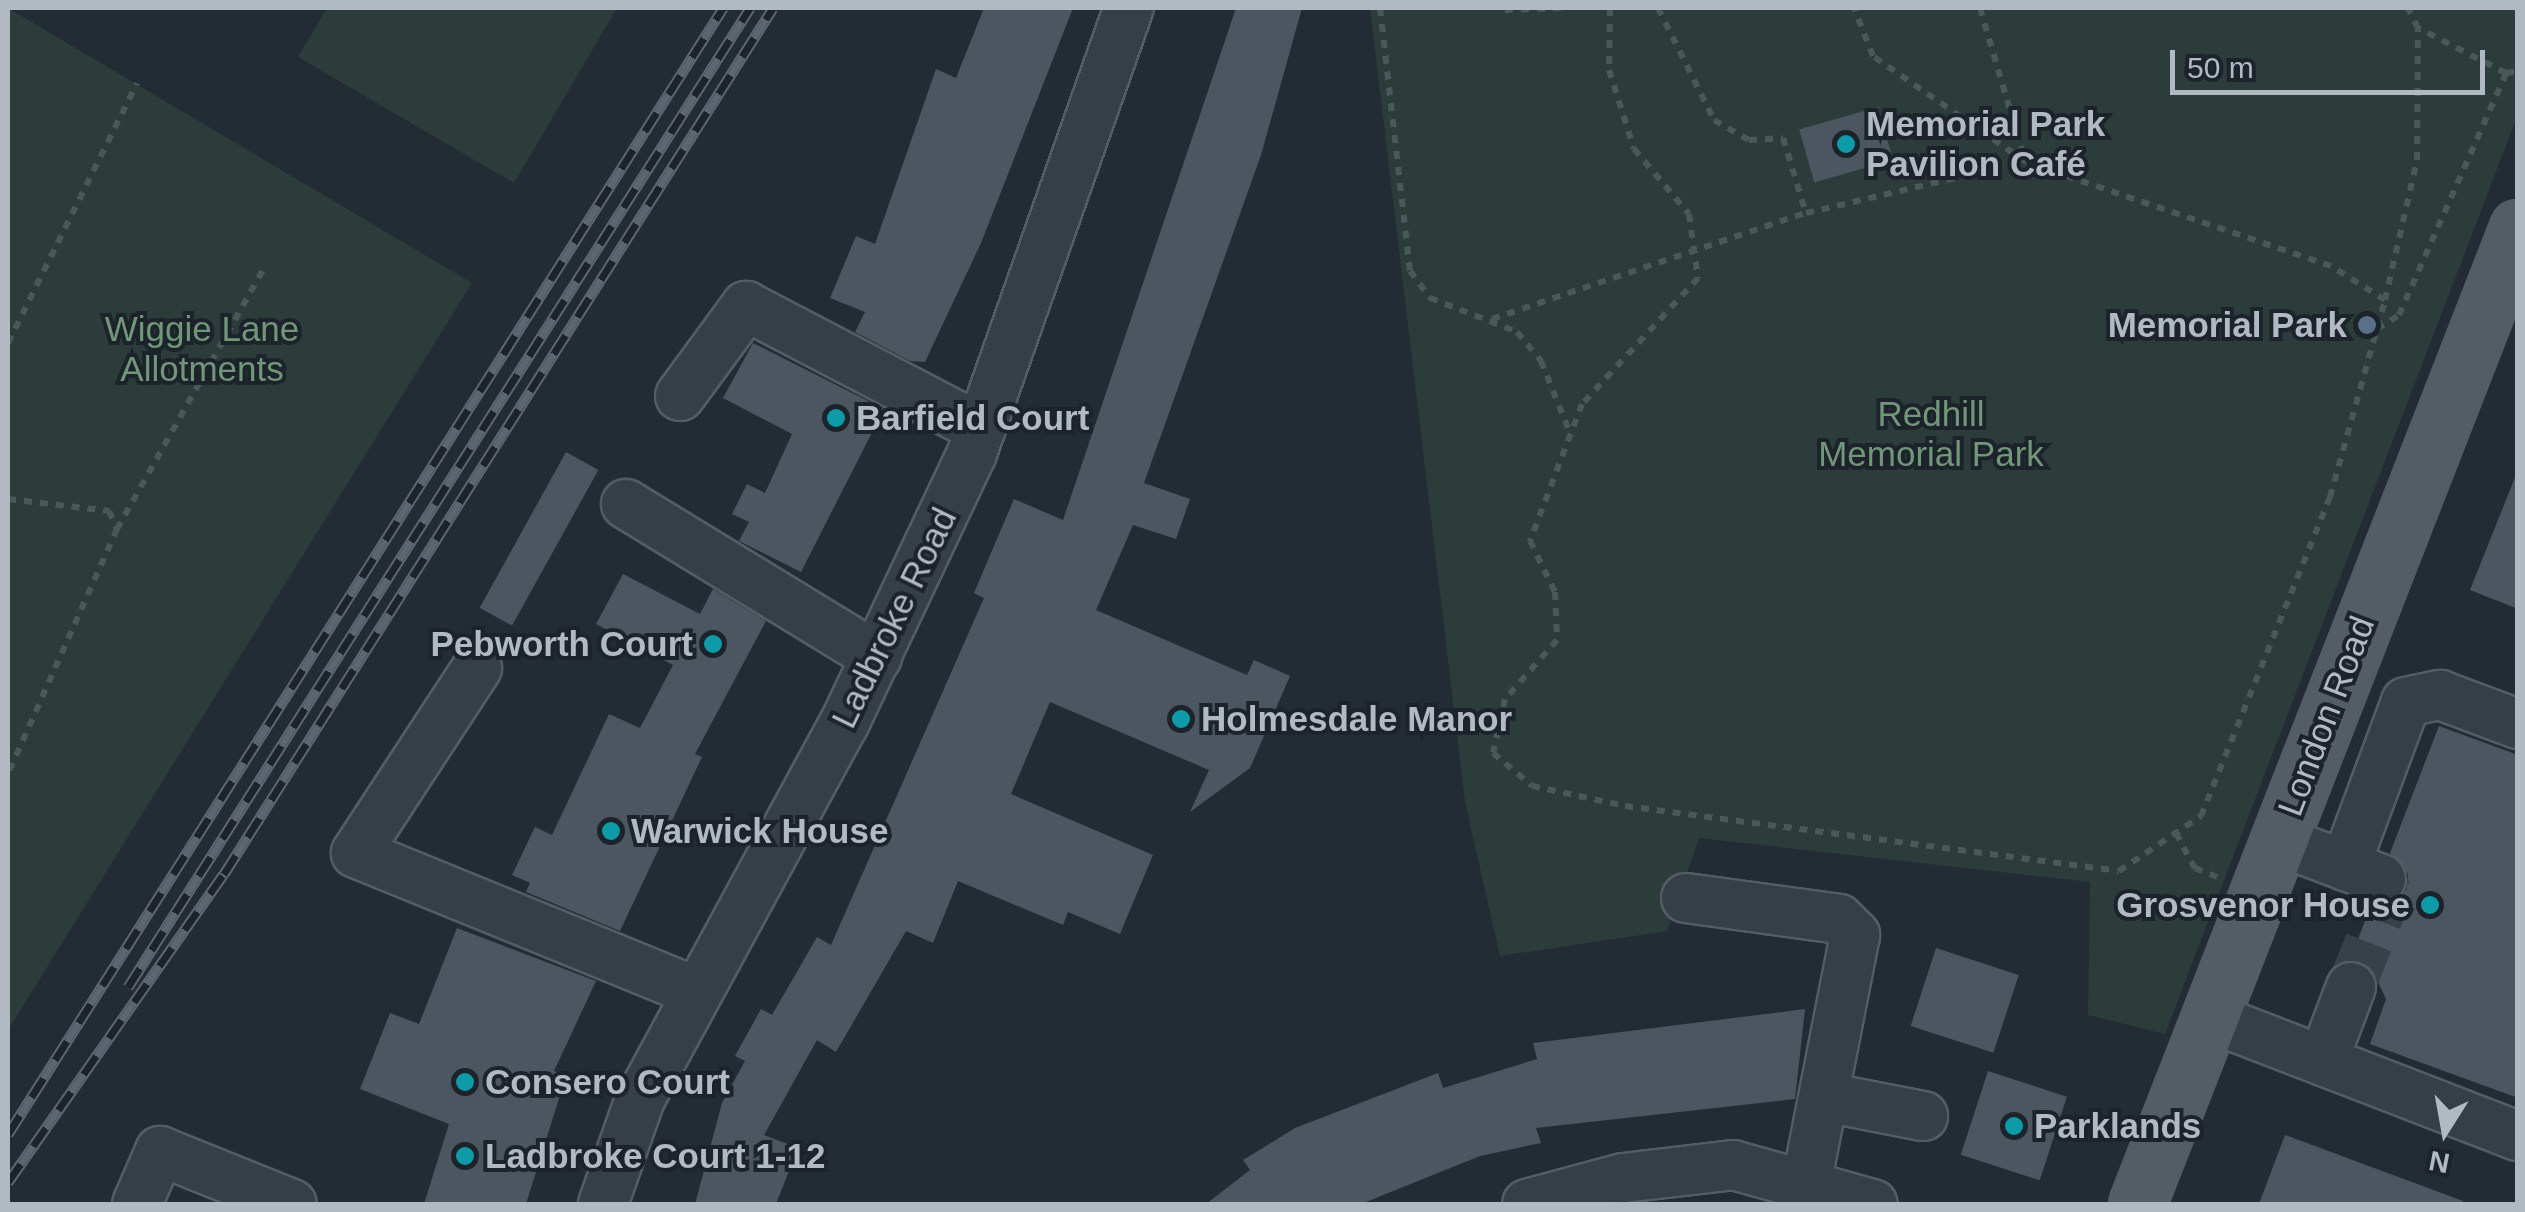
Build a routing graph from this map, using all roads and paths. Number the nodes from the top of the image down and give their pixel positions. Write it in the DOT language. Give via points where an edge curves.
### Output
graph roads {
  1 [pos="1128,8"];
  2 [pos="1380,8"];
  3 [pos="1562,8"];
  4 [pos="1610,8"];
  5 [pos="1658,8"];
  6 [pos="1854,8"];
  7 [pos="1980,8"];
  8 [pos="2408,8"];
  9 [pos="1505,10"];
  10 [pos="2418,28"];
  11 [pos="2518,72"];
  12 [pos="2506,73"];
  13 [pos="137,83"];
  14 [pos="2026,162"];
  15 [pos="1806,213"];
  16 [pos="2518,228"];
  17 [pos="1694,252"];
  18 [pos="265,266"];
  19 [pos="2385,300"];
  20 [pos="1492,318"];
  21 [pos="2377,329"];
  22 [pos="8,343"];
  23 [pos="680,396"];
  24 [pos="981,430"];
  25 [pos="1570,434"];
  26 [pos="8,498"];
  27 [pos="626,504"];
  28 [pos="117,530"];
  29 [pos="877,657"];
  30 [pos="477,668"];
  31 [pos="2518,724"];
  32 [pos="8,774"];
  33 [pos="2176,833"];
  34 [pos="2277,840"];
  35 [pos="2256,893"];
  36 [pos="1686,898"];
  37 [pos="2351,986"];
  38 [pos="695,991"];
  39 [pos="2209,1016"];
  40 [pos="2323,1061"];
  41 [pos="1825,1097"];
  42 [pos="1923,1116"];
  43 [pos="2518,1136"];
  44 [pos="1807,1180"];
  45 [pos="137,1204"];
  46 [pos="292,1204"];
  47 [pos="603,1204"];
  48 [pos="1527,1204"];
  49 [pos="1873,1204"];
  50 [pos="2137,1204"];
  1 -- 24 [label="street, Ladbroke Road"];
  2 -- 20 [label="path" via="1410,271 1430,298"];
  3 -- 9 [label="path"];
  4 -- 17 [label="path" via="1609,70 1634,150 1689,214"];
  5 -- 15 [label="path" via="1691,89 1714,120 1749,140 1783,138"];
  6 -- 14 [label="path" via="1874,56"];
  7 -- 14 [label="path"];
  8 -- 10 [label="path"];
  10 -- 12 [label="path"];
  10 -- 19 [label="path" via="2417,160"];
  11 -- 12 [label="path"];
  12 -- 21 [label="path" via="2399,315"];
  13 -- 22 [label="path"];
  14 -- 15 [label="path"];
  14 -- 19 [label="path" via="2331,266"];
  15 -- 17 [label="path"];
  16 -- 34 [label="main road, London Road"];
  17 -- 20 [label="path"];
  17 -- 25 [label="path" via="1698,278 1620,354"];
  18 -- 28 [label="path"];
  19 -- 21 [label="path"];
  20 -- 25 [label="path" via="1542,361"];
  21 -- 33 [label="path" via="2330,497 2201,816"];
  23 -- 24 [label="street" via="746,306"];
  24 -- 29 [label="street, Ladbroke Road"];
  25 -- 33 [label="path" via="1530,541 1556,592 1557,640 1505,699 1493,753 1532,786 2119,871"];
  26 -- 28 [label="path" via="109,511"];
  27 -- 29 [label="street"];
  28 -- 32 [label="path"];
  29 -- 38 [label="street, Ladbroke Road"];
  30 -- 38 [label="street" via="356,853"];
  31 -- 34 [label="street" via="2440,694 2406,702 2362,873"];
  33 -- 35 [label="path" via="2195,868"];
  34 -- 35 [label="main road, London Road"];
  35 -- 39 [label="main road, London Road"];
  36 -- 41 [label="street" via="1851,926"];
  37 -- 40 [label="street"];
  38 -- 47 [label="street, Ladbroke Road"];
  39 -- 40 [label="street"];
  39 -- 50 [label="main road, London Road"];
  40 -- 43 [label="street"];
  41 -- 42 [label="street"];
  41 -- 44 [label="street"];
  44 -- 48 [label="street" via="1733,1165 1623,1178"];
  44 -- 49 [label="street"];
  45 -- 46 [label="street" via="160,1151"];
}
